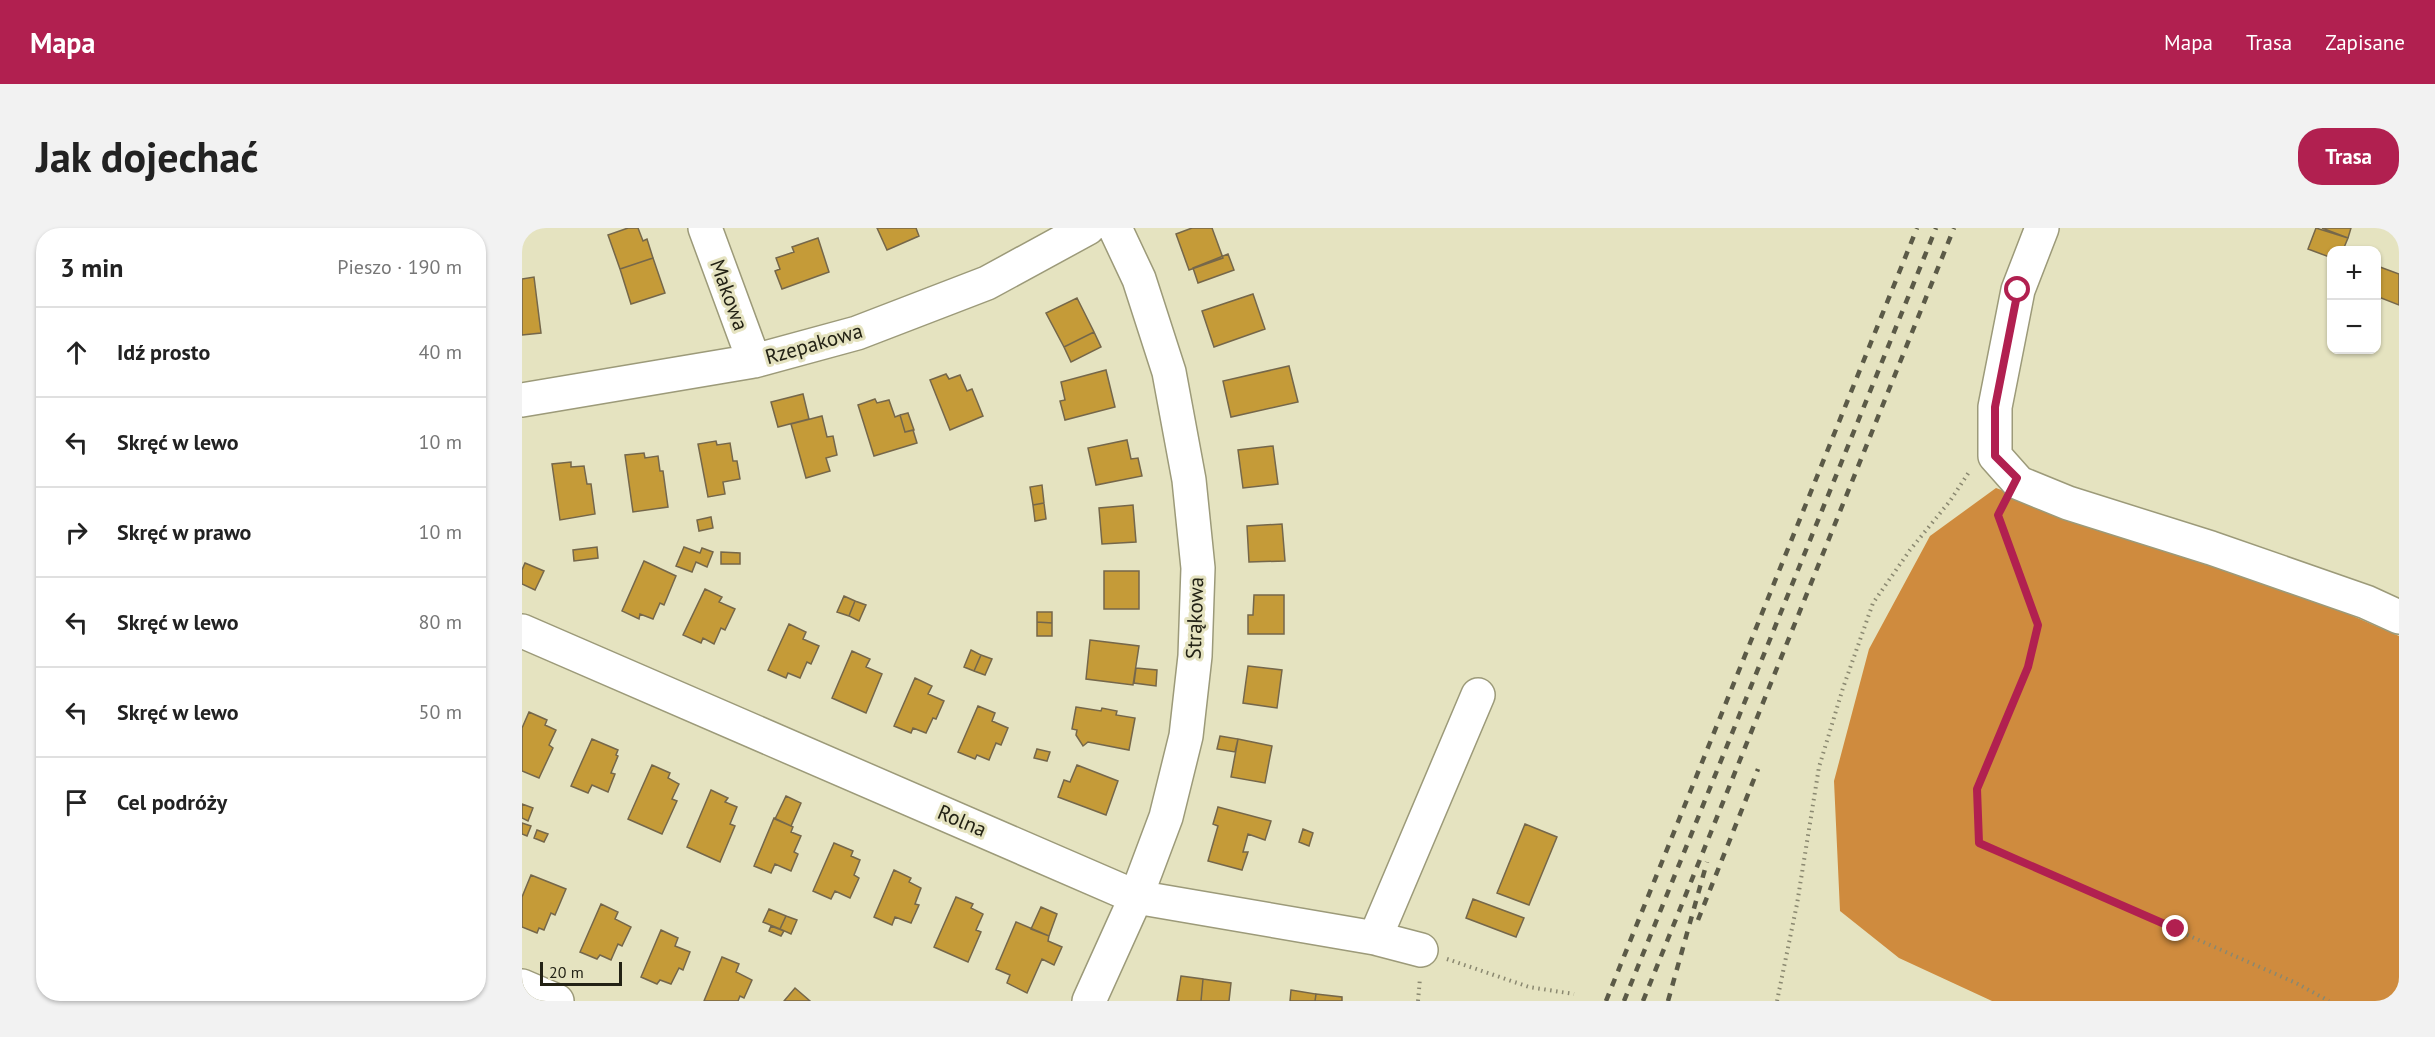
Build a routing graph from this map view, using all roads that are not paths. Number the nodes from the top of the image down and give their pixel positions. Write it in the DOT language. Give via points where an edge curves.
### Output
graph roads {
  1 [pos="705,228"];
  2 [pos="1088,228"];
  3 [pos="1115,228"];
  4 [pos="2042,228"];
  5 [pos="754,361"];
  6 [pos="522,400"];
  7 [pos="2399,617"];
  8 [pos="522,631"];
  9 [pos="1478,695"];
  10 [pos="1136,897"];
  11 [pos="1375,938"];
  12 [pos="1436,955"];
  13 [pos="522,986"];
  14 [pos="557,1001"];
  15 [pos="1089,1001"];
  1 -- 5 [label="street, Makowa"];
  2 -- 5 [label="street, Rzepakowa" via="987,284 857,333"];
  3 -- 10 [label="street, Strąkowa" via="1139,279 1169,372 1189,480 1198,568 1195,656 1186,736 1166,817"];
  4 -- 7 [label="street" via="2018,290 1995,407 2006,467 2019,483 2068,503 2366,602"];
  5 -- 6 [label="street, Rzepakowa"];
  8 -- 10 [label="street, Rolna"];
  9 -- 11 [label="street"];
  10 -- 11 [label="street, Rolna"];
  10 -- 15 [label="street, Strąkowa"];
  11 -- 12 [label="street, Rolna"];
  13 -- 14 [label="street"];
}
